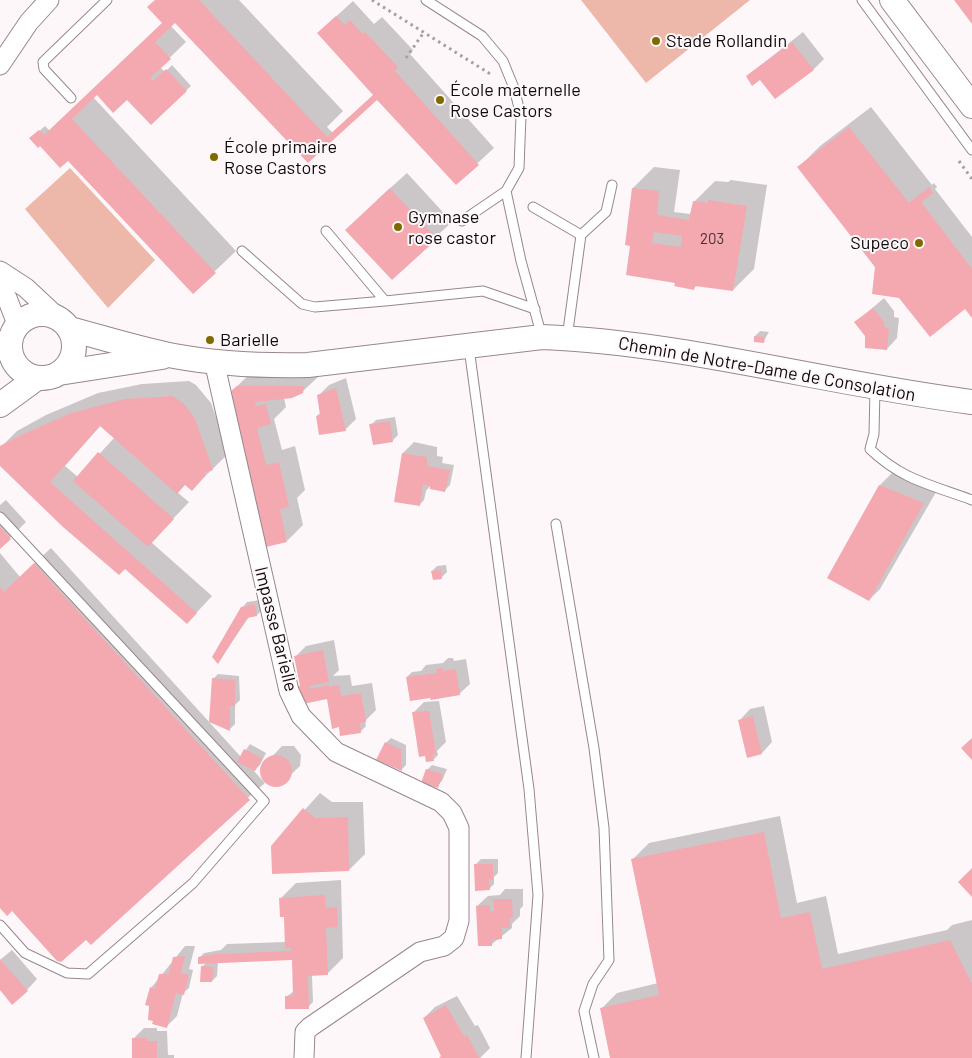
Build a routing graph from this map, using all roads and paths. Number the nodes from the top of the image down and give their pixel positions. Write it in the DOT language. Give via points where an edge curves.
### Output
graph roads {
  1 [pos="49,0"];
  2 [pos="107,0"];
  3 [pos="372,0"];
  4 [pos="426,0"];
  5 [pos="862,0"];
  6 [pos="892,0"];
  7 [pos="424,32"];
  8 [pos="406,58"];
  9 [pos="0,65"];
  10 [pos="514,88"];
  11 [pos="71,98"];
  12 [pos="972,106"];
  13 [pos="972,150"];
  14 [pos="612,185"];
  15 [pos="506,191"];
  16 [pos="533,207"];
  17 [pos="462,221"];
  18 [pos="326,231"];
  19 [pos="581,236"];
  20 [pos="242,251"];
  21 [pos="0,271"];
  22 [pos="0,292"];
  23 [pos="385,301"];
  24 [pos="535,309"];
  25 [pos="63,323"];
  26 [pos="542,337"];
  27 [pos="567,338"];
  28 [pos="9,343"];
  29 [pos="469,345"];
  30 [pos="173,356"];
  31 [pos="214,361"];
  32 [pos="48,376"];
  33 [pos="875,388"];
  34 [pos="972,402"];
  35 [pos="0,405"];
  36 [pos="972,500"];
  37 [pos="0,517"];
  38 [pos="556,524"];
  39 [pos="0,925"];
  40 [pos="304,1058"];
  41 [pos="526,1058"];
  42 [pos="594,1058"];
  1 -- 9 [label="street" via="29,22"];
  2 -- 11 [label="lane" via="43,62 44,69"];
  3 -- 7 [label="path"];
  4 -- 10 [label="lane" via="482,36 503,61"];
  5 -- 13 [label="lane"];
  6 -- 12 [label="street"];
  7 -- 8 [label="path"];
  7 -- 10 [label="path"];
  10 -- 15 [label="lane" via="521,116 519,168"];
  14 -- 19 [label="lane" via="606,212"];
  15 -- 17 [label="lane"];
  15 -- 24 [label="lane"];
  16 -- 19 [label="lane"];
  18 -- 23 [label="lane"];
  19 -- 27 [label="lane"];
  20 -- 23 [label="lane" via="302,304 315,307"];
  21 -- 25 [label="street" via="26,288"];
  22 -- 28 [label="street" via="7,298"];
  23 -- 24 [label="lane" via="483,291"];
  24 -- 26 [label="lane"];
  25 -- 28 [label="street" via="43,313 29,316"];
  25 -- 30 [label="street, Chemin de Notre-Dame de Consolation"];
  25 -- 32 [label="street" via="74,345 70,361"];
  26 -- 27 [label="street, Chemin de Notre-Dame de Consolation"];
  26 -- 29 [label="street, Chemin de Notre-Dame de Consolation"];
  27 -- 33 [label="street, Chemin de Notre-Dame de Consolation" via="700,354"];
  28 -- 32 [label="street" via="12,360 23,372"];
  29 -- 31 [label="street, Chemin de Notre-Dame de Consolation" via="308,365"];
  29 -- 41 [label="lane" via="526,770 538,895"];
  30 -- 31 [label="street, Chemin de Notre-Dame de Consolation"];
  30 -- 32 [label="street, Chemin de Notre-Dame de Consolation"];
  31 -- 40 [label="street, Impasse Barielle" via="289,691 301,716 336,752 441,802 452,813 459,828 459,921 454,938 444,946 420,952 305,1032"];
  32 -- 35 [label="street, Chemin de Notre-Dame de Consolation"];
  33 -- 34 [label="street, Chemin de Notre-Dame de Consolation"];
  33 -- 36 [label="lane" via="874,434 870,449 903,475"];
  37 -- 39 [label="lane" via="264,801 194,883 88,974 67,973 25,953"];
  38 -- 42 [label="lane" via="594,748 604,828 609,960 593,984 584,1011"];
}
